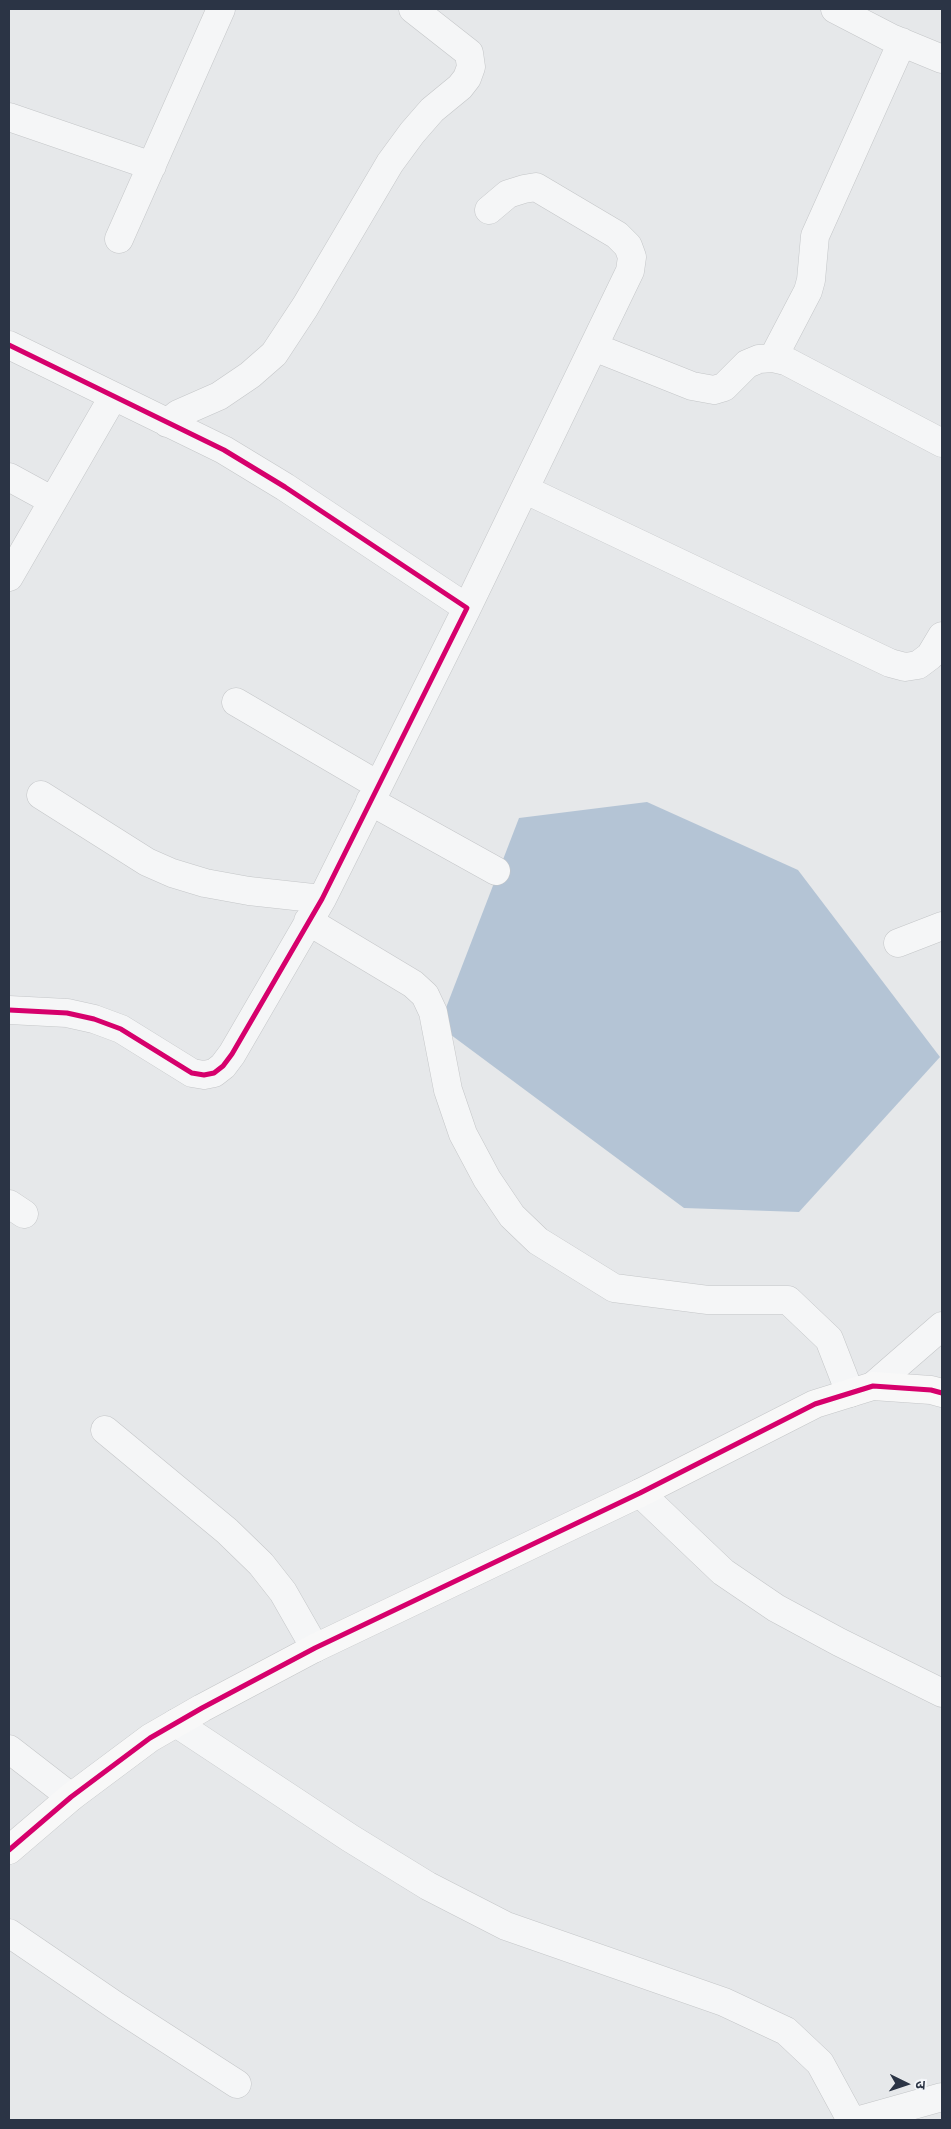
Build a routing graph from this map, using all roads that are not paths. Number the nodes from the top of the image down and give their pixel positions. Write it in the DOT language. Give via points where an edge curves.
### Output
graph roads {
  1 [pos="221,9"];
  2 [pos="413,9"];
  3 [pos="835,9"];
  4 [pos="902,42"];
  5 [pos="942,59"];
  6 [pos="9,117"];
  7 [pos="152,166"];
  8 [pos="489,210"];
  9 [pos="119,239"];
  10 [pos="9,345"];
  11 [pos="594,346"];
  12 [pos="773,358"];
  13 [pos="113,397"];
  14 [pos="167,423"];
  15 [pos="942,443"];
  16 [pos="9,477"];
  17 [pos="526,490"];
  18 [pos="52,501"];
  19 [pos="9,577"];
  20 [pos="467,608"];
  21 [pos="942,636"];
  22 [pos="236,702"];
  23 [pos="374,793"];
  24 [pos="41,795"];
  25 [pos="496,871"];
  26 [pos="315,910"];
  27 [pos="942,926"];
  28 [pos="898,943"];
  29 [pos="9,1010"];
  30 [pos="942,1326"];
  31 [pos="861,1390"];
  32 [pos="942,1393"];
  33 [pos="105,1430"];
  34 [pos="640,1493"];
  35 [pos="315,1648"];
  36 [pos="942,1693"];
  37 [pos="176,1723"];
  38 [pos="9,1749"];
  39 [pos="71,1797"];
  40 [pos="9,1850"];
  41 [pos="9,1933"];
  42 [pos="237,2084"];
  43 [pos="942,2096"];
  44 [pos="851,2120"];
  45 [pos="860,2120"];
  1 -- 7 [label="street"];
  2 -- 14 [label="street" via="468,53 471,67 467,78 432,110 390,163 274,354 219,396 178,414"];
  3 -- 4 [label="street"];
  4 -- 5 [label="street"];
  4 -- 12 [label="street" via="815,236 812,280"];
  6 -- 7 [label="street"];
  7 -- 9 [label="street"];
  8 -- 11 [label="street" via="508,194 536,187 618,235 628,246 632,258 630,271"];
  10 -- 13 [label="street"];
  11 -- 12 [label="street" via="692,386 714,390 724,387 748,364"];
  11 -- 17 [label="street"];
  12 -- 15 [label="street" via="786,361"];
  13 -- 14 [label="street"];
  13 -- 18 [label="street"];
  14 -- 20 [label="street" via="224,450 286,487"];
  16 -- 18 [label="street"];
  17 -- 20 [label="street"];
  17 -- 21 [label="street" via="890,663 905,667 918,665 930,656"];
  18 -- 19 [label="street"];
  20 -- 23 [label="street"];
  22 -- 23 [label="street"];
  23 -- 25 [label="street"];
  23 -- 26 [label="street"];
  24 -- 26 [label="street" via="147,862 172,873"];
  26 -- 29 [label="street" via="232,1054 214,1073 192,1073 121,1029 94,1019 67,1013"];
  26 -- 31 [label="street" via="414,984 425,996 433,1012 448,1090 463,1134 512,1216 538,1241 614,1288 708,1300 788,1300 829,1339"];
  27 -- 28 [label="street"];
  30 -- 31 [label="street"];
  31 -- 32 [label="street" via="932,1390"];
  31 -- 34 [label="street" via="815,1404"];
  33 -- 35 [label="street" via="227,1531 261,1564 283,1592"];
  34 -- 35 [label="street"];
  34 -- 36 [label="street" via="723,1572 776,1608"];
  35 -- 37 [label="street"];
  37 -- 39 [label="street" via="150,1738"];
  37 -- 44 [label="street" via="357,1843 428,1886 506,1926 724,2002 786,2031 820,2063"];
  38 -- 39 [label="street"];
  39 -- 40 [label="street"];
  41 -- 42 [label="street"];
  43 -- 45 [label="street"];
}
